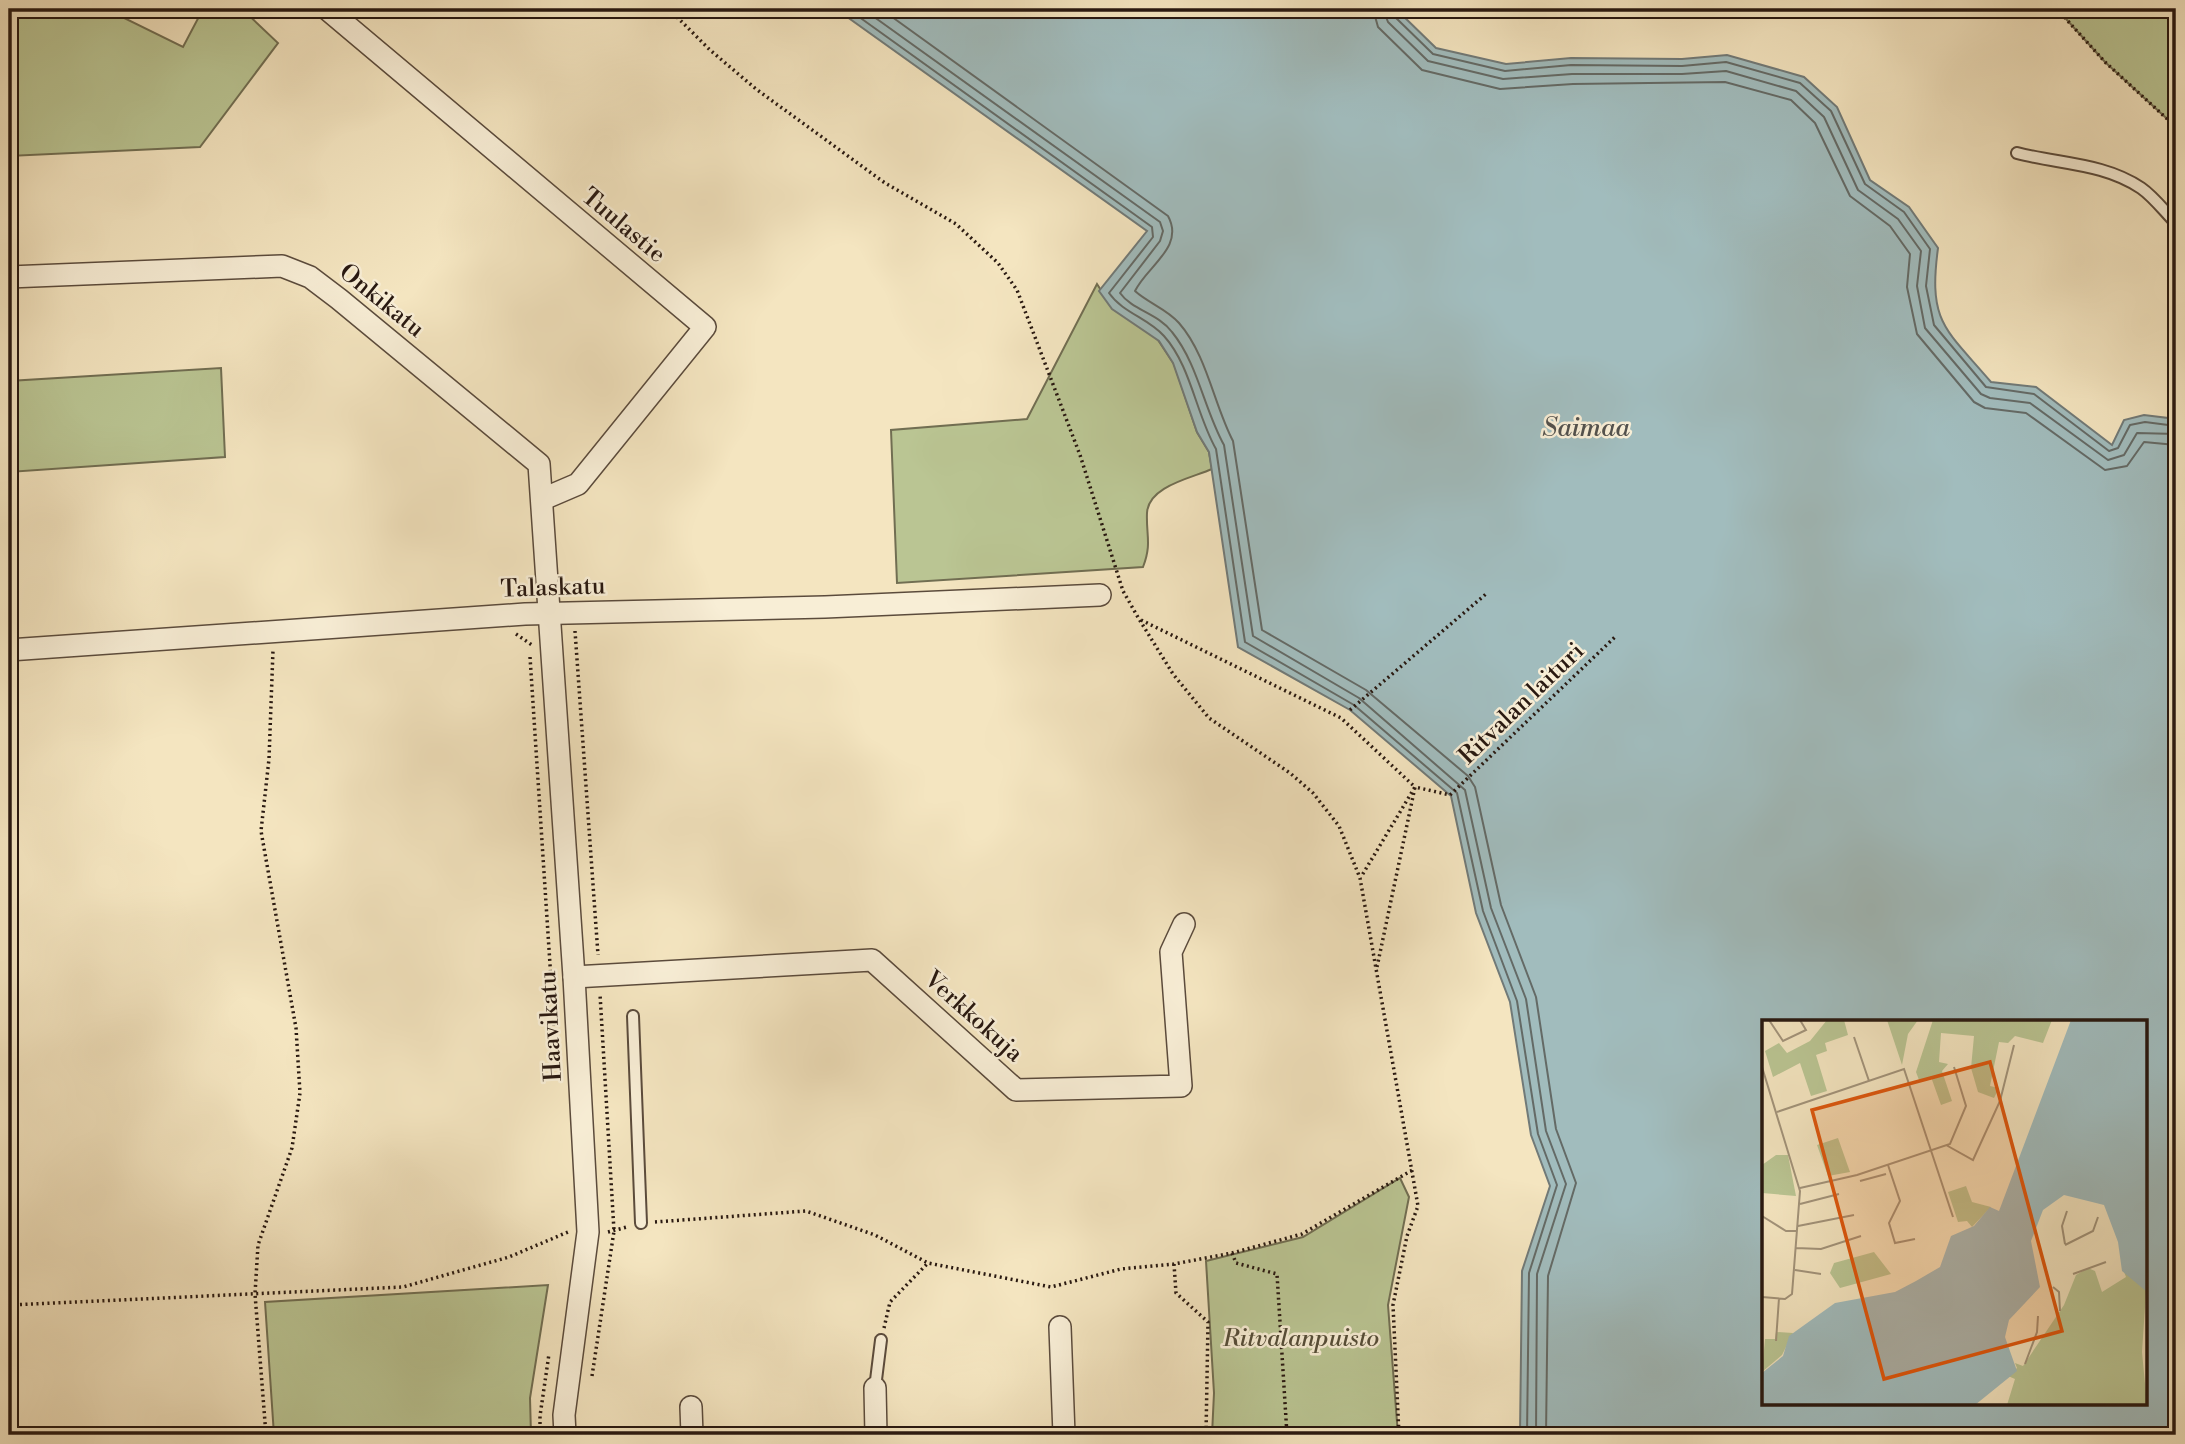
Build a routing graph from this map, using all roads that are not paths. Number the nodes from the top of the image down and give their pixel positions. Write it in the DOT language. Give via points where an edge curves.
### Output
graph roads {
  1 [pos="327,9"];
  2 [pos="2017,153"];
  3 [pos="2176,223"];
  4 [pos="9,277"];
  5 [pos="543,499"];
  6 [pos="1100,595"];
  7 [pos="548,612"];
  8 [pos="9,650"];
  9 [pos="1184,924"];
  10 [pos="574,977"];
  11 [pos="633,1016"];
  12 [pos="641,1223"];
  13 [pos="1060,1327"];
  14 [pos="881,1340"];
  15 [pos="875,1388"];
  16 [pos="691,1407"];
  17 [pos="565,1435"];
  18 [pos="692,1435"];
  19 [pos="876,1435"];
  20 [pos="1064,1435"];
  1 -- 5 [label="street, Tuulastie" via="705,327 578,484"];
  2 -- 3 [label="lane" via="2093,166 2121,177 2143,189"];
  4 -- 5 [label="street, Onkikatu" via="247,265 282,266 310,277 539,464"];
  5 -- 7 [label="street, Onkikatu"];
  6 -- 7 [label="street, Talaskatu" via="812,608"];
  7 -- 8 [label="street, Talaskatu"];
  7 -- 10 [label="street, Haavikatu"];
  9 -- 10 [label="street, Verkkokuja" via="1171,953 1181,1086 1016,1090 872,960"];
  10 -- 17 [label="street, Haavikatu" via="578,1232"];
  11 -- 12 [label="lane"];
  13 -- 20 [label="street"];
  14 -- 15 [label="lane"];
  15 -- 19 [label="street"];
  16 -- 18 [label="street"];
}
